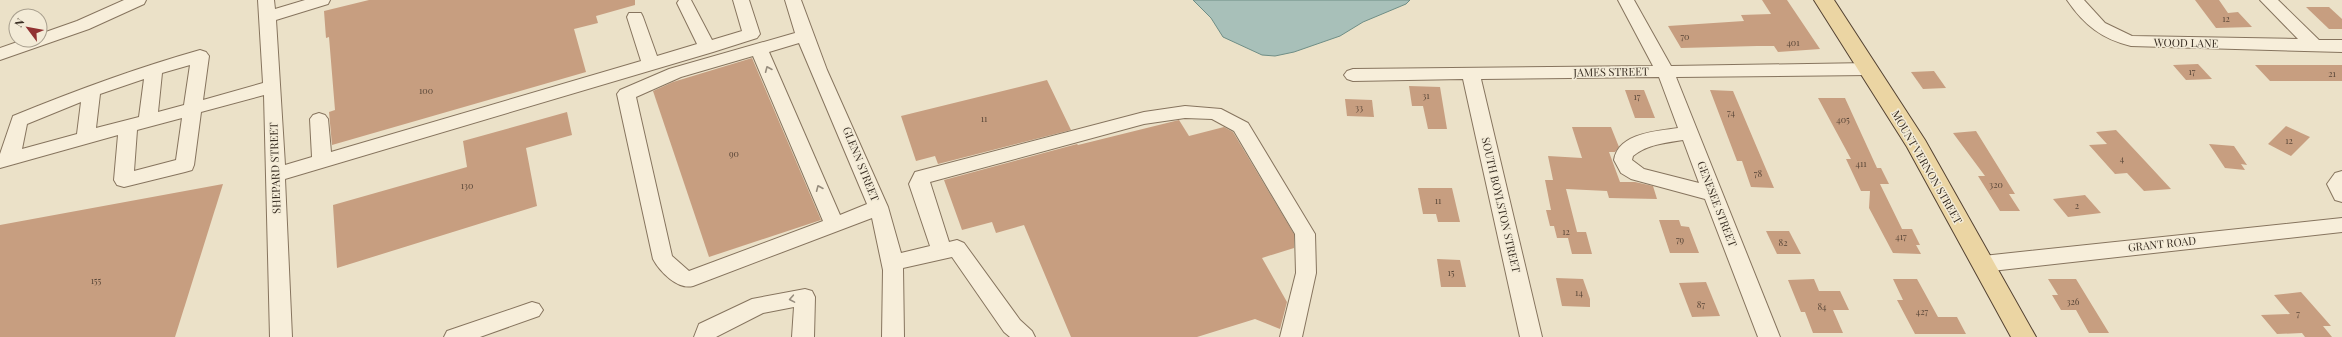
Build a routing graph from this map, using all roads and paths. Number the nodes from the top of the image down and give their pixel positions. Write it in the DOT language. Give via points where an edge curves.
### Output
graph roads {
  1 [pos="138,0"];
  2 [pos="322,0"];
  3 [pos="741,0"];
  4 [pos="793,0"];
  5 [pos="1626,0"];
  6 [pos="1824,0"];
  7 [pos="2075,0"];
  8 [pos="2268,0"];
  9 [pos="685,4"];
  10 [pos="267,9"];
  11 [pos="636,17"];
  12 [pos="804,36"];
  13 [pos="2314,45"];
  14 [pos="2342,46"];
  15 [pos="707,48"];
  16 [pos="759,49"];
  17 [pos="0,54"];
  18 [pos="652,64"];
  19 [pos="1869,69"];
  20 [pos="154,70"];
  21 [pos="1665,71"];
  22 [pos="1471,74"];
  23 [pos="1354,75"];
  24 [pos="272,87"];
  25 [pos="91,92"];
  26 [pos="194,109"];
  27 [pos="319,119"];
  28 [pos="148,121"];
  29 [pos="128,127"];
  30 [pos="1689,133"];
  31 [pos="86,138"];
  32 [pos="5,160"];
  33 [pos="322,161"];
  34 [pos="275,175"];
  35 [pos="2342,178"];
  36 [pos="1713,194"];
  37 [pos="2342,195"];
  38 [pos="878,208"];
  39 [pos="834,224"];
  40 [pos="2342,225"];
  41 [pos="942,251"];
  42 [pos="891,263"];
  43 [pos="1983,264"];
  44 [pos="532,310"];
  45 [pos="281,337"];
  46 [pos="455,337"];
  47 [pos="705,337"];
  48 [pos="803,337"];
  49 [pos="893,337"];
  50 [pos="1024,337"];
  51 [pos="1291,337"];
  52 [pos="1531,337"];
  53 [pos="1768,337"];
  54 [pos="2024,337"];
  1 -- 17 [label="street" via="83,26"];
  2 -- 10 [label="street"];
  3 -- 15 [label="street" via="751,34"];
  4 -- 12 [label="street, GLENN STREET"];
  5 -- 21 [label="street, GENESEE STREET"];
  6 -- 19 [label="main road, MOUNT VERNON STREET"];
  7 -- 13 [label="street, WOOD LANE" via="2097,26 2116,37 2131,41"];
  8 -- 13 [label="street"];
  9 -- 15 [label="street"];
  10 -- 24 [label="street, SHEPARD STREET"];
  11 -- 18 [label="street"];
  12 -- 16 [label="street"];
  12 -- 38 [label="street, GLENN STREET" via="848,132"];
  13 -- 14 [label="street, WOOD LANE"];
  15 -- 18 [label="street"];
  39 -- 16 [label="street, one-way"];
  16 -- 39 [label="street" via="675,73 626,94 663,259 686,280"];
  18 -- 33 [label="street"];
  19 -- 21 [label="street, JAMES STREET"];
  19 -- 43 [label="main road, MOUNT VERNON STREET" via="1917,145"];
  20 -- 25 [label="street"];
  20 -- 26 [label="street" via="200,56"];
  20 -- 28 [label="street"];
  21 -- 22 [label="street, JAMES STREET"];
  21 -- 30 [label="street, GENESEE STREET"];
  22 -- 23 [label="street, JAMES STREET"];
  22 -- 52 [label="street, SOUTH BOYLSTON STREET"];
  24 -- 26 [label="street"];
  24 -- 34 [label="street, SHEPARD STREET"];
  25 -- 31 [label="street"];
  25 -- 32 [label="street" via="19,120"];
  26 -- 28 [label="street"];
  26 -- 29 [label="street" via="185,165 124,180"];
  27 -- 33 [label="street"];
  28 -- 29 [label="street"];
  29 -- 31 [label="street"];
  30 -- 36 [label="street, GENESEE STREET"];
  30 -- 36 [label="street" via="1639,143 1624,153 1623,160 1628,168 1638,174"];
  31 -- 32 [label="street"];
  33 -- 34 [label="street"];
  34 -- 45 [label="street, SHEPARD STREET"];
  35 -- 37 [label="street" via="2337,184"];
  36 -- 53 [label="street, GENESEE STREET"];
  38 -- 39 [label="street"];
  38 -- 42 [label="street, GLENN STREET" via="891,250"];
  40 -- 43 [label="street, GRANT ROAD"];
  41 -- 42 [label="street"];
  41 -- 50 [label="street" via="957,248 1012,326"];
  41 -- 51 [label="street" via="919,184 922,177 1144,118 1185,112 1215,113 1241,127 1306,234 1309,251 1306,282"];
  42 -- 49 [label="street, GLENN STREET"];
  43 -- 54 [label="main road, MOUNT VERNON STREET"];
  44 -- 46 [label="street"];
  48 -- 47 [label="street, one-way" via="805,297 759,305 707,330"];
}
